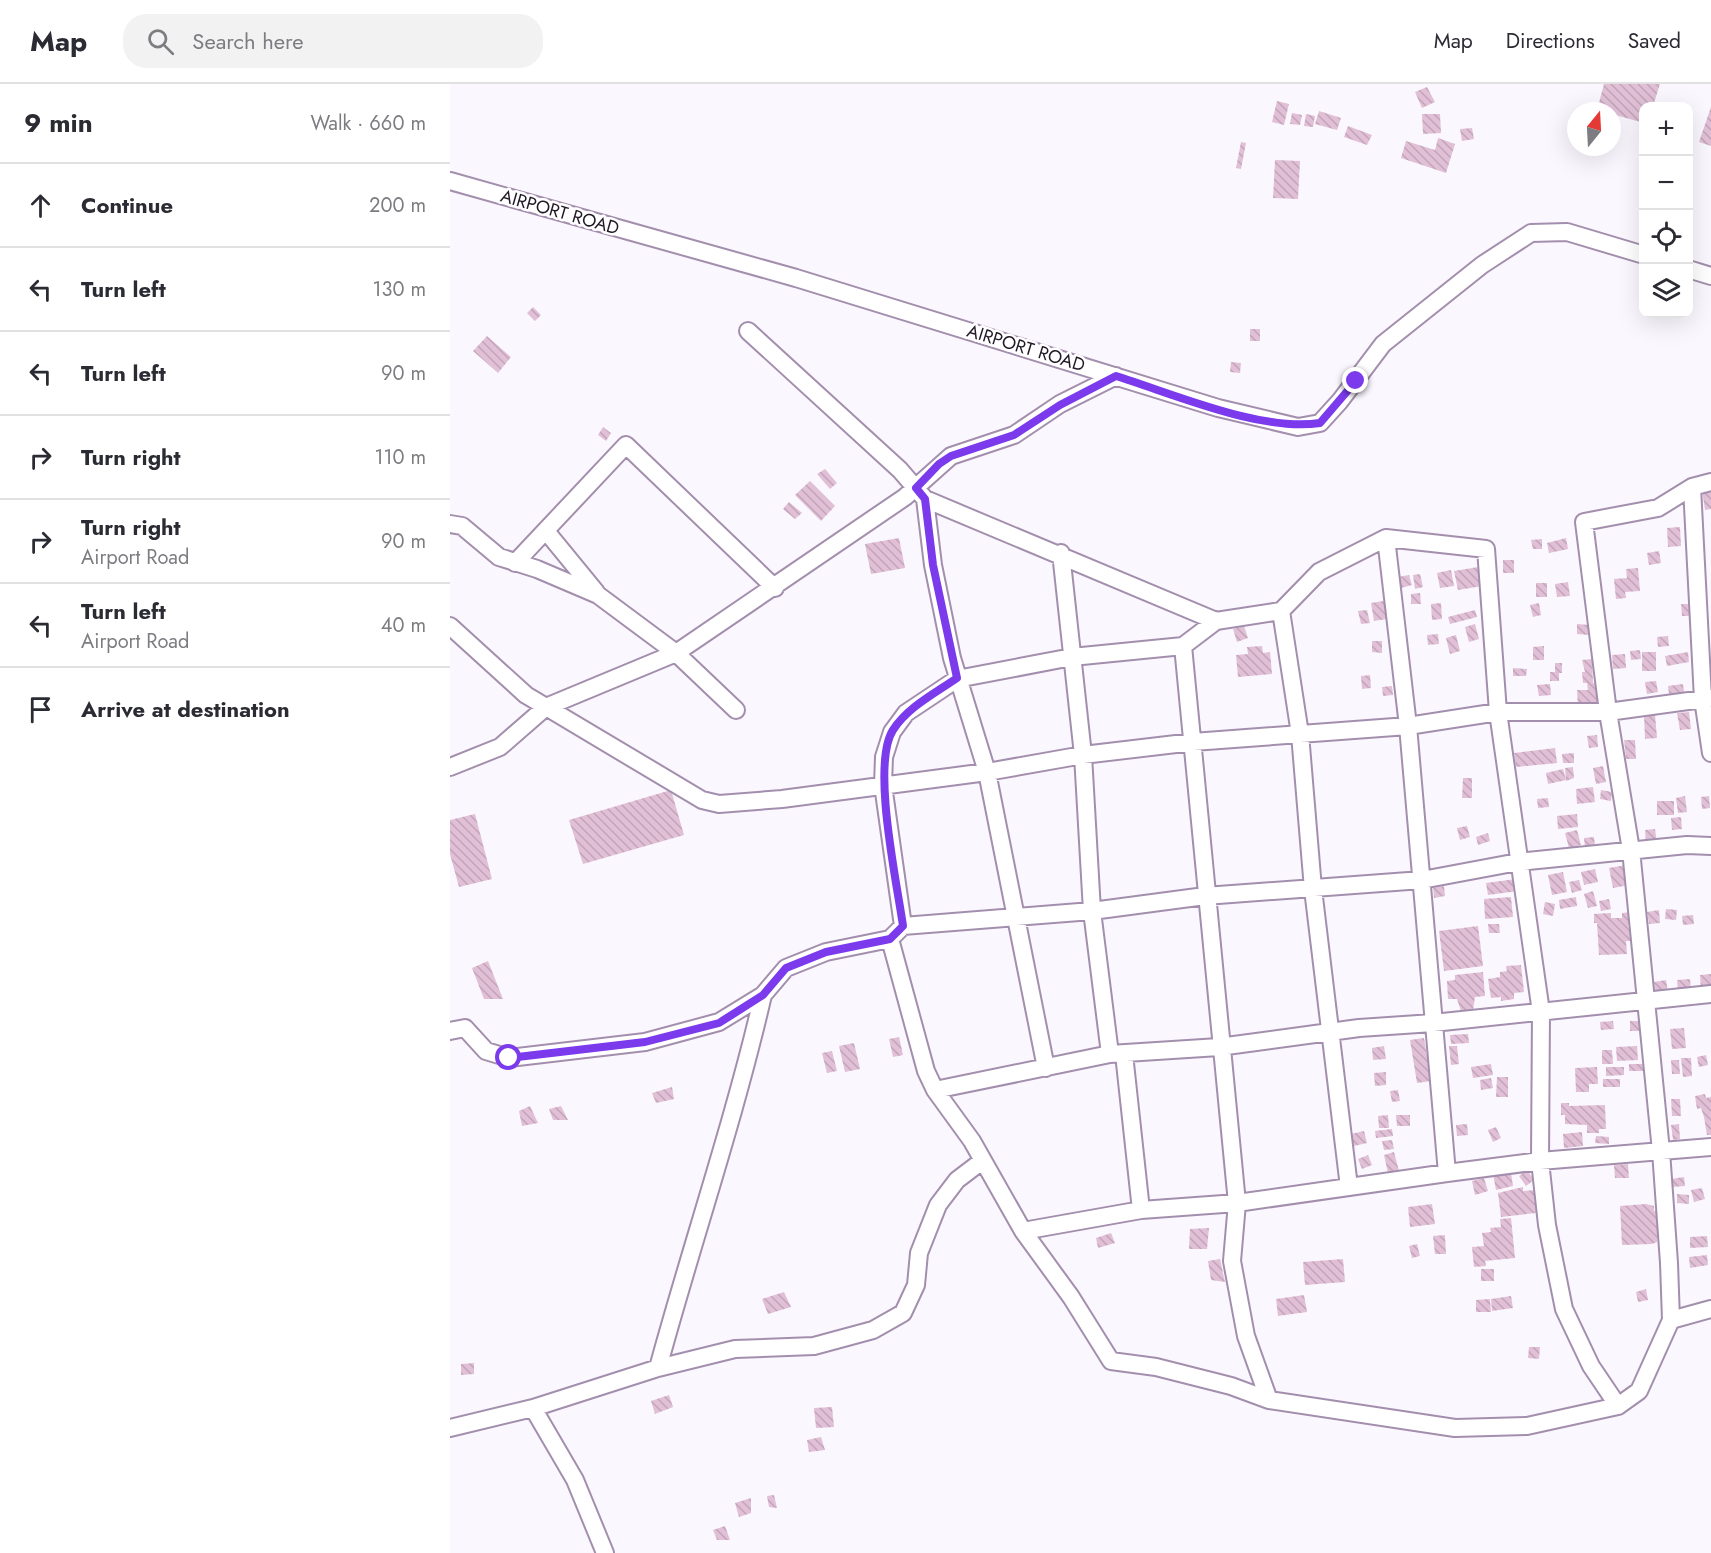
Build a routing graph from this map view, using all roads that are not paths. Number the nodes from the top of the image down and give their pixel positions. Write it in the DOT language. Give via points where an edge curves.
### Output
graph roads {
  1 [pos="450,181"];
  2 [pos="1639,254"];
  3 [pos="1693,270"];
  4 [pos="1711,276"];
  5 [pos="748,332"];
  6 [pos="1116,376"];
  7 [pos="1711,482"];
  8 [pos="1692,488"];
  9 [pos="920,493"];
  10 [pos="450,524"];
  11 [pos="546,531"];
  12 [pos="1386,538"];
  13 [pos="1061,554"];
  14 [pos="515,563"];
  15 [pos="775,588"];
  16 [pos="598,595"];
  17 [pos="1281,610"];
  18 [pos="1216,621"];
  19 [pos="450,626"];
  20 [pos="1183,646"];
  21 [pos="676,653"];
  22 [pos="1072,657"];
  23 [pos="957,678"];
  24 [pos="1707,699"];
  25 [pos="546,707"];
  26 [pos="736,710"];
  27 [pos="1498,712"];
  28 [pos="1608,712"];
  29 [pos="1408,726"];
  30 [pos="1300,734"];
  31 [pos="1193,742"];
  32 [pos="1711,753"];
  33 [pos="1083,755"];
  34 [pos="450,767"];
  35 [pos="987,772"];
  36 [pos="883,785"];
  37 [pos="1711,846"];
  38 [pos="1631,850"];
  39 [pos="1518,862"];
  40 [pos="1422,879"];
  41 [pos="1312,889"];
  42 [pos="1205,896"];
  43 [pos="1092,911"];
  44 [pos="1018,917"];
  45 [pos="903,926"];
  46 [pos="890,939"];
  47 [pos="1711,994"];
  48 [pos="763,995"];
  49 [pos="1645,1000"];
  50 [pos="1541,1012"];
  51 [pos="1433,1023"];
  52 [pos="450,1031"];
  53 [pos="1330,1032"];
  54 [pos="1220,1047"];
  55 [pos="1117,1054"];
  56 [pos="1046,1068"];
  57 [pos="935,1090"];
  58 [pos="1711,1147"];
  59 [pos="1661,1151"];
  60 [pos="982,1161"];
  61 [pos="1540,1161"];
  62 [pos="1447,1173"];
  63 [pos="1349,1187"];
  64 [pos="1237,1203"];
  65 [pos="1141,1210"];
  66 [pos="1023,1231"];
  67 [pos="1711,1309"];
  68 [pos="1671,1320"];
  69 [pos="658,1368"];
  70 [pos="1269,1400"];
  71 [pos="1618,1406"];
  72 [pos="533,1408"];
  73 [pos="450,1428"];
  74 [pos="605,1553"];
  1 -- 6 [label="street, AIRPORT ROAD" via="796,278"];
  2 -- 6 [label="street, AIRPORT ROAD" via="1567,232 1531,233 1482,265 1383,344 1320,423 1298,427 1268,422"];
  3 -- 4 [label="street"];
  5 -- 9 [label="street"];
  6 -- 9 [label="street" via="1014,435 951,456 939,464"];
  7 -- 8 [label="street"];
  8 -- 24 [label="street"];
  8 -- 28 [label="street" via="1658,508 1584,522"];
  9 -- 13 [label="street"];
  9 -- 15 [label="street"];
  9 -- 23 [label="street"];
  10 -- 14 [label="street" via="462,526 499,557"];
  11 -- 14 [label="street"];
  11 -- 15 [label="street" via="626,445"];
  11 -- 16 [label="street"];
  12 -- 17 [label="street" via="1319,572"];
  12 -- 27 [label="street" via="1486,549"];
  12 -- 29 [label="street"];
  13 -- 18 [label="street"];
  13 -- 22 [label="street"];
  14 -- 16 [label="street"];
  15 -- 21 [label="street"];
  16 -- 21 [label="street"];
  17 -- 18 [label="street"];
  17 -- 30 [label="street"];
  18 -- 20 [label="street"];
  19 -- 25 [label="street"];
  20 -- 22 [label="street"];
  20 -- 31 [label="street"];
  21 -- 25 [label="street"];
  21 -- 26 [label="street"];
  22 -- 23 [label="street"];
  22 -- 33 [label="street"];
  23 -- 35 [label="street"];
  23 -- 36 [label="street" via="906,713 892,732 884,757"];
  24 -- 28 [label="street"];
  24 -- 32 [label="street"];
  25 -- 34 [label="street" via="500,747"];
  25 -- 36 [label="street" via="702,800 719,804"];
  27 -- 28 [label="street"];
  27 -- 29 [label="street"];
  27 -- 39 [label="street"];
  28 -- 38 [label="street"];
  29 -- 30 [label="street"];
  29 -- 40 [label="street"];
  30 -- 31 [label="street"];
  30 -- 41 [label="street"];
  31 -- 33 [label="street"];
  31 -- 42 [label="street"];
  33 -- 35 [label="street"];
  33 -- 43 [label="street"];
  35 -- 36 [label="street"];
  35 -- 44 [label="street"];
  36 -- 45 [label="street"];
  37 -- 38 [label="street"];
  38 -- 39 [label="street"];
  38 -- 49 [label="street"];
  39 -- 40 [label="street"];
  39 -- 50 [label="street"];
  40 -- 41 [label="street"];
  40 -- 51 [label="street"];
  41 -- 42 [label="street"];
  41 -- 53 [label="street"];
  42 -- 43 [label="street"];
  42 -- 54 [label="street"];
  43 -- 44 [label="street"];
  43 -- 55 [label="street"];
  44 -- 45 [label="street"];
  44 -- 56 [label="street"];
  45 -- 46 [label="street"];
  46 -- 48 [label="street" via="826,952 786,968"];
  46 -- 57 [label="street" via="926,1071"];
  47 -- 49 [label="street"];
  48 -- 52 [label="street" via="719,1023 645,1042 509,1058 486,1052 465,1028"];
  48 -- 69 [label="street" via="747,1064"];
  49 -- 50 [label="street"];
  49 -- 59 [label="street"];
  50 -- 51 [label="street"];
  50 -- 61 [label="street"];
  51 -- 53 [label="street"];
  51 -- 62 [label="street"];
  53 -- 54 [label="street"];
  53 -- 63 [label="street"];
  54 -- 55 [label="street"];
  54 -- 64 [label="street"];
  55 -- 56 [label="street"];
  55 -- 65 [label="street"];
  56 -- 57 [label="street"];
  57 -- 60 [label="street"];
  58 -- 59 [label="street"];
  59 -- 61 [label="street"];
  59 -- 68 [label="street"];
  60 -- 66 [label="street"];
  60 -- 69 [label="street" via="957,1180 938,1205 919,1253 916,1285 903,1314 873,1330 814,1346 735,1349"];
  61 -- 62 [label="street"];
  61 -- 71 [label="street" via="1547,1225 1564,1309 1591,1366"];
  62 -- 63 [label="street"];
  63 -- 64 [label="street"];
  64 -- 65 [label="street"];
  64 -- 70 [label="street" via="1232,1261 1245,1335"];
  65 -- 66 [label="street"];
  66 -- 70 [label="street" via="1111,1360 1156,1367"];
  67 -- 68 [label="street"];
  68 -- 71 [label="street" via="1639,1391"];
  69 -- 72 [label="street"];
  70 -- 71 [label="street" via="1455,1428 1527,1426"];
  72 -- 73 [label="street"];
  72 -- 74 [label="street" via="575,1480"];
}
